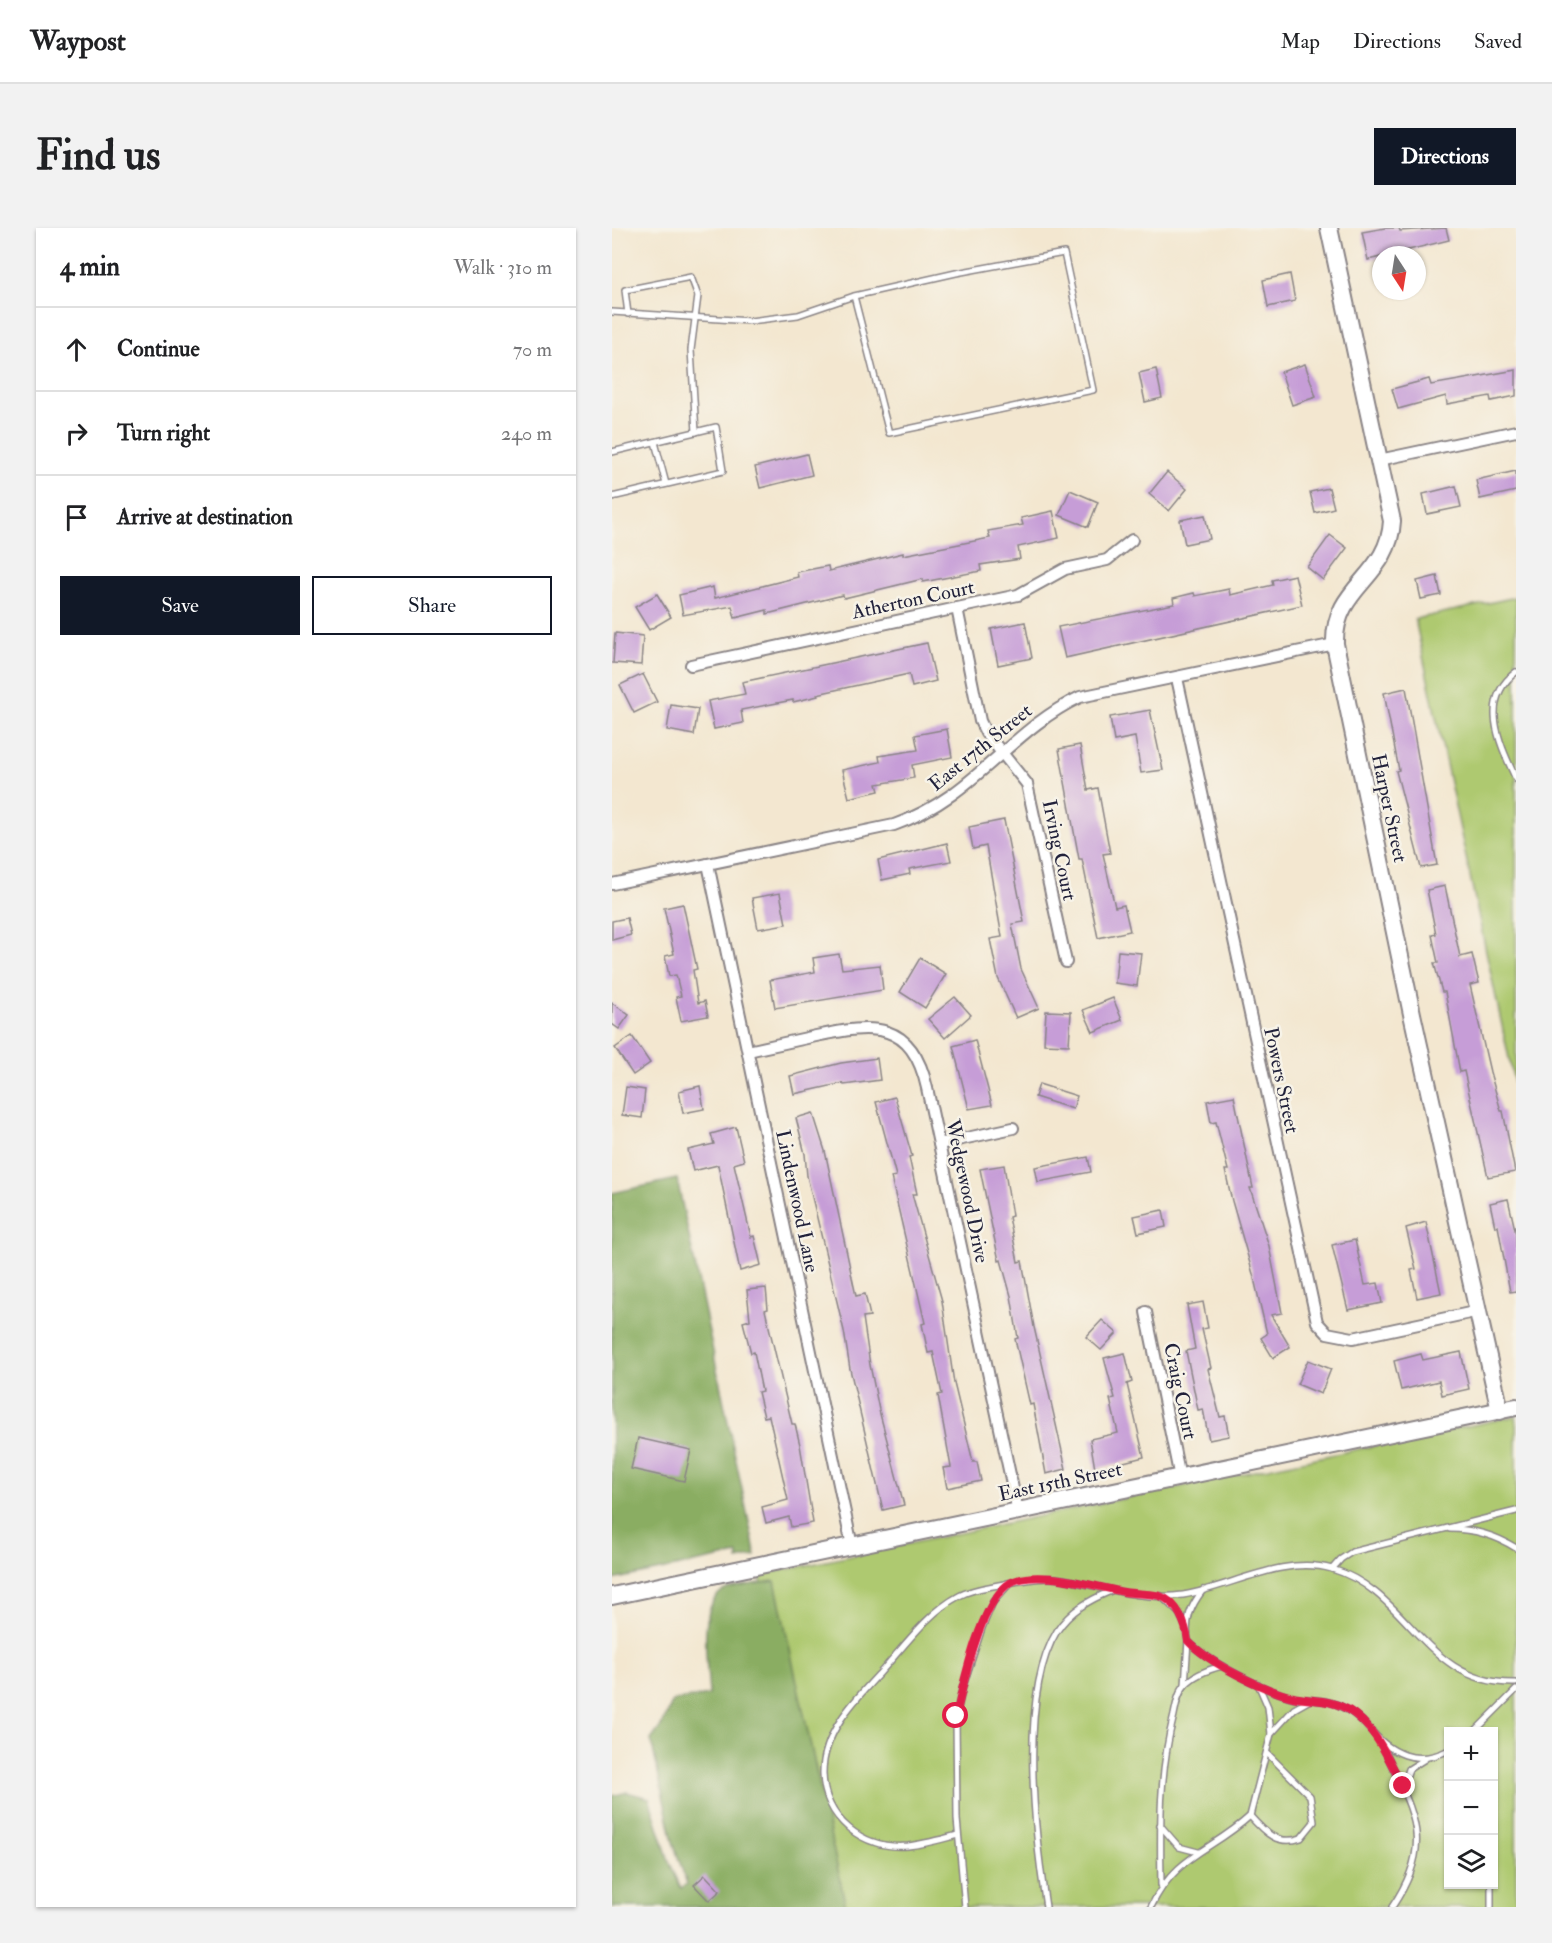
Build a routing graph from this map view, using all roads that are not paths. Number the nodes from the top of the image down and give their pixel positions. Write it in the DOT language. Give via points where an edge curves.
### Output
graph roads {
  1 [pos="1329,228"];
  2 [pos="854,296"];
  3 [pos="612,312"];
  4 [pos="628,314"];
  5 [pos="695,320"];
  6 [pos="1516,431"];
  7 [pos="696,432"];
  8 [pos="655,442"];
  9 [pos="612,452"];
  10 [pos="1379,460"];
  11 [pos="666,484"];
  12 [pos="612,497"];
  13 [pos="1132,540"];
  14 [pos="957,608"];
  15 [pos="1335,644"];
  16 [pos="691,665"];
  17 [pos="1516,672"];
  18 [pos="1178,678"];
  19 [pos="1003,753"];
  20 [pos="1516,779"];
  21 [pos="708,864"];
  22 [pos="612,884"];
  23 [pos="1066,962"];
  24 [pos="748,1051"];
  25 [pos="1013,1128"];
  26 [pos="939,1144"];
  27 [pos="1479,1311"];
  28 [pos="1146,1312"];
  29 [pos="1508,1409"];
  30 [pos="1180,1478"];
  31 [pos="1516,1511"];
  32 [pos="1018,1512"];
  33 [pos="1443,1528"];
  34 [pos="852,1546"];
  35 [pos="1516,1548"];
  36 [pos="1332,1569"];
  37 [pos="1010,1583"];
  38 [pos="1203,1589"];
  39 [pos="1112,1590"];
  40 [pos="612,1596"];
  41 [pos="1161,1596"];
  42 [pos="1186,1627"];
  43 [pos="1188,1641"];
  44 [pos="1223,1666"];
  45 [pos="1516,1683"];
  46 [pos="1258,1684"];
  47 [pos="1185,1685"];
  48 [pos="1516,1690"];
  49 [pos="1313,1700"];
  50 [pos="1478,1727"];
  51 [pos="1271,1734"];
  52 [pos="1382,1743"];
  53 [pos="1444,1752"];
  54 [pos="1267,1753"];
  55 [pos="1426,1758"];
  56 [pos="1403,1786"];
  57 [pos="1250,1816"];
  58 [pos="1160,1825"];
  59 [pos="958,1835"];
  60 [pos="1198,1852"];
  61 [pos="1161,1886"];
  62 [pos="1491,1889"];
  63 [pos="1153,1905"];
  64 [pos="964,1907"];
  65 [pos="1046,1907"];
  66 [pos="1392,1907"];
  67 [pos="1491,1907"];
  1 -- 10 [label="street, Harper Street"];
  2 -- 2 [label="lane" via="1064,253 1093,390 889,433"];
  2 -- 5 [label="lane" via="798,315 750,321"];
  3 -- 4 [label="lane"];
  4 -- 5 [label="lane"];
  4 -- 5 [label="lane" via="626,290 691,277 698,296"];
  5 -- 7 [label="lane" via="691,350"];
  6 -- 10 [label="street"];
  7 -- 8 [label="lane"];
  7 -- 11 [label="lane" via="716,428 723,471"];
  8 -- 9 [label="lane"];
  8 -- 11 [label="lane"];
  10 -- 15 [label="street, Harper Street" via="1392,521 1391,535 1379,563 1338,612"];
  11 -- 12 [label="lane"];
  13 -- 14 [label="street, Atherton Court" via="1107,560 1065,569 1018,595"];
  14 -- 16 [label="street, Atherton Court"];
  14 -- 19 [label="street, Irving Court" via="980,721"];
  15 -- 18 [label="street, East 17th Street"];
  15 -- 27 [label="street, Harper Street"];
  17 -- 20 [label="lane" via="1498,694 1494,723"];
  18 -- 19 [label="street, East 17th Street" via="1080,697 1048,714"];
  18 -- 27 [label="street, Powers Street" via="1317,1322 1327,1333 1353,1338"];
  19 -- 21 [label="street, East 17th Street" via="959,792 918,816 894,825"];
  19 -- 23 [label="street, Irving Court" via="1027,784"];
  21 -- 22 [label="street, East 17th Street"];
  21 -- 24 [label="street, Lindenwood Lane"];
  24 -- 26 [label="street, Wedgewood Drive" via="853,1028 868,1027 894,1035 917,1057 924,1071"];
  24 -- 34 [label="street, Lindenwood Lane"];
  25 -- 26 [label="street"];
  26 -- 32 [label="street, Wedgewood Drive"];
  27 -- 29 [label="street, Harper Street"];
  28 -- 30 [label="street, Craig Court"];
  29 -- 30 [label="street, East 15th Street"];
  30 -- 32 [label="street, East 15th Street"];
  31 -- 33 [label="lane"];
  32 -- 34 [label="street, East 15th Street"];
  33 -- 35 [label="lane" via="1489,1534"];
  33 -- 36 [label="lane" via="1353,1552"];
  34 -- 40 [label="street, East 15th Street"];
  36 -- 38 [label="lane" via="1291,1567"];
  36 -- 45 [label="lane" via="1353,1578 1390,1605 1462,1673 1477,1679"];
  37 -- 39 [label="lane" via="1049,1578"];
  37 -- 59 [label="lane" via="993,1602 982,1628 956,1716"];
  37 -- 59 [label="lane" via="959,1596 940,1609 855,1700 825,1749 827,1798 837,1819 854,1833 877,1843 906,1846"];
  38 -- 41 [label="lane"];
  38 -- 42 [label="lane" via="1188,1612"];
  39 -- 41 [label="lane"];
  39 -- 65 [label="lane" via="1090,1599 1057,1630 1040,1675 1034,1746 1035,1814"];
  41 -- 42 [label="lane" via="1179,1613"];
  42 -- 43 [label="lane"];
  43 -- 44 [label="lane"];
  43 -- 47 [label="lane"];
  44 -- 46 [label="lane"];
  44 -- 47 [label="lane"];
  46 -- 49 [label="lane" via="1295,1698"];
  46 -- 51 [label="lane" via="1268,1707"];
  47 -- 58 [label="lane" via="1166,1743"];
  48 -- 50 [label="lane"];
  49 -- 51 [label="lane" via="1302,1702"];
  49 -- 52 [label="lane" via="1346,1708"];
  51 -- 54 [label="lane"];
  52 -- 55 [label="lane" via="1407,1756"];
  52 -- 56 [label="lane"];
  53 -- 55 [label="lane"];
  54 -- 57 [label="lane"];
  54 -- 57 [label="lane" via="1310,1796 1314,1822 1301,1838 1281,1841 1272,1838"];
  55 -- 56 [label="lane" via="1409,1769"];
  56 -- 66 [label="lane" via="1416,1829 1417,1850 1413,1870"];
  57 -- 60 [label="lane"];
  58 -- 60 [label="lane" via="1179,1847"];
  58 -- 61 [label="lane"];
  59 -- 64 [label="lane"];
  60 -- 61 [label="lane"];
  61 -- 63 [label="lane"];
  62 -- 67 [label="lane"];
}
